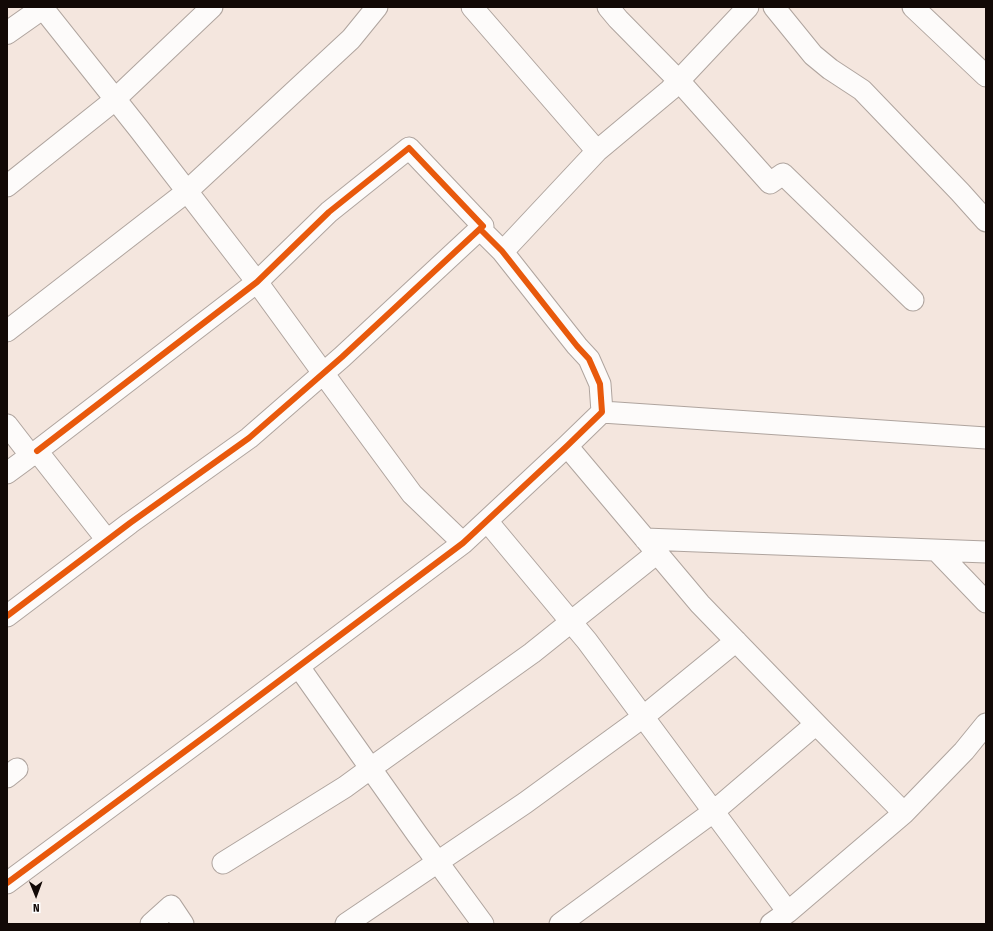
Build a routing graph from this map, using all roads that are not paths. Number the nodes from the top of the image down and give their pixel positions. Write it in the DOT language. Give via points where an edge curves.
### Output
graph roads {
  1 [pos="43,7"];
  2 [pos="212,7"];
  3 [pos="377,7"];
  4 [pos="472,7"];
  5 [pos="608,7"];
  6 [pos="748,7"];
  7 [pos="774,7"];
  8 [pos="913,7"];
  9 [pos="7,34"];
  10 [pos="986,76"];
  11 [pos="678,81"];
  12 [pos="116,98"];
  13 [pos="597,151"];
  14 [pos="7,186"];
  15 [pos="187,191"];
  16 [pos="986,221"];
  17 [pos="480,229"];
  18 [pos="502,251"];
  19 [pos="257,282"];
  20 [pos="913,300"];
  21 [pos="7,331"];
  22 [pos="323,374"];
  23 [pos="602,412"];
  24 [pos="7,425"];
  25 [pos="986,438"];
  26 [pos="567,446"];
  27 [pos="34,453"];
  28 [pos="7,473"];
  29 [pos="487,521"];
  30 [pos="107,540"];
  31 [pos="463,543"];
  32 [pos="651,546"];
  33 [pos="937,551"];
  34 [pos="986,552"];
  35 [pos="986,602"];
  36 [pos="7,616"];
  37 [pos="571,622"];
  38 [pos="736,641"];
  39 [pos="298,667"];
  40 [pos="643,717"];
  41 [pos="816,724"];
  42 [pos="986,724"];
  43 [pos="371,768"];
  44 [pos="713,812"];
  45 [pos="904,813"];
  46 [pos="438,862"];
  47 [pos="223,863"];
  48 [pos="7,883"];
  49 [pos="788,912"];
  50 [pos="151,924"];
  51 [pos="183,924"];
  52 [pos="346,924"];
  53 [pos="483,924"];
  54 [pos="560,924"];
  55 [pos="771,924"];
  1 -- 9 [label="main road"];
  1 -- 12 [label="street"];
  2 -- 12 [label="street"];
  3 -- 15 [label="street" via="351,39"];
  4 -- 13 [label="street"];
  5 -- 11 [label="street"];
  6 -- 11 [label="street"];
  7 -- 16 [label="street" via="813,55 862,90"];
  8 -- 10 [label="street"];
  11 -- 13 [label="street"];
  11 -- 20 [label="street" via="770,183 783,174"];
  12 -- 14 [label="street"];
  12 -- 15 [label="street"];
  13 -- 18 [label="street"];
  15 -- 19 [label="street"];
  15 -- 21 [label="street"];
  17 -- 18 [label="street"];
  17 -- 19 [label="street" via="483,226 409,148 329,212"];
  17 -- 22 [label="street"];
  18 -- 23 [label="street" via="589,359 600,384"];
  19 -- 22 [label="street"];
  19 -- 27 [label="street"];
  22 -- 30 [label="street" via="249,438"];
  22 -- 31 [label="street" via="412,494"];
  23 -- 25 [label="street"];
  23 -- 26 [label="street"];
  24 -- 27 [label="street"];
  26 -- 29 [label="street"];
  26 -- 32 [label="street"];
  27 -- 28 [label="street"];
  27 -- 30 [label="street"];
  29 -- 31 [label="street"];
  29 -- 37 [label="street"];
  30 -- 36 [label="street"];
  31 -- 39 [label="street"];
  32 -- 33 [label="street"];
  32 -- 37 [label="street"];
  32 -- 38 [label="street" via="700,604"];
  33 -- 34 [label="street"];
  33 -- 35 [label="street"];
  37 -- 40 [label="street"];
  37 -- 43 [label="street" via="532,653"];
  38 -- 40 [label="street"];
  38 -- 41 [label="street"];
  39 -- 43 [label="street"];
  39 -- 48 [label="street"];
  40 -- 44 [label="street"];
  40 -- 46 [label="street" via="525,803"];
  41 -- 44 [label="street"];
  41 -- 45 [label="street"];
  42 -- 45 [label="street" via="964,751"];
  43 -- 46 [label="street"];
  43 -- 47 [label="street"];
  44 -- 49 [label="street"];
  44 -- 54 [label="street"];
  45 -- 49 [label="street"];
  46 -- 52 [label="street"];
  46 -- 53 [label="street"];
  49 -- 55 [label="street"];
  50 -- 51 [label="street" via="172,906"];
}
